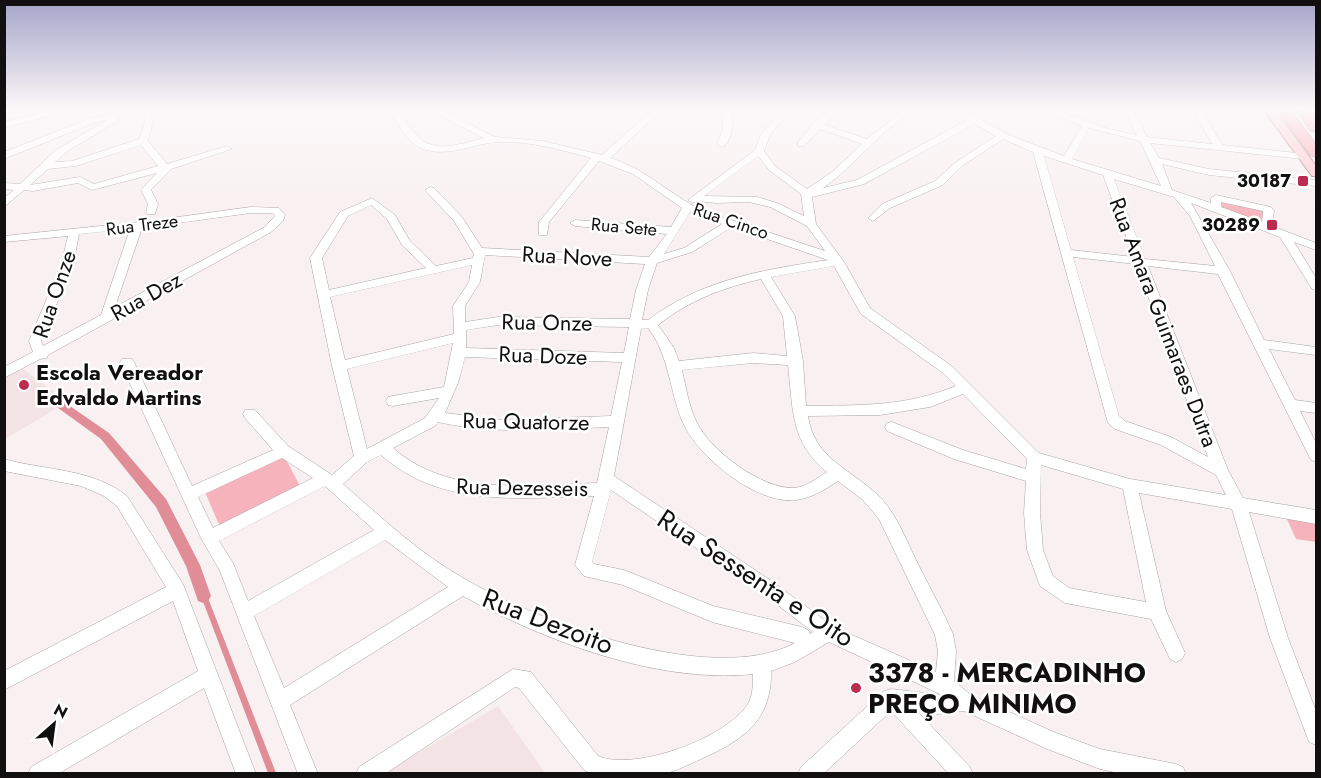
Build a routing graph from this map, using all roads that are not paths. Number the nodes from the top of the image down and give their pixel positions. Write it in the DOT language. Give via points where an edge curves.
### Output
graph roads {
  1 [pos="28,146"];
  2 [pos="70,146"];
  3 [pos="127,146"];
  4 [pos="147,146"];
  5 [pos="428,146"];
  6 [pos="460,146"];
  7 [pos="546,146"];
  8 [pos="614,146"];
  9 [pos="760,146"];
  10 [pos="862,146"];
  11 [pos="927,146"];
  12 [pos="986,146"];
  13 [pos="1031,146"];
  14 [pos="1074,146"];
  15 [pos="1147,146"];
  16 [pos="1212,146"];
  17 [pos="1219,147"];
  18 [pos="227,149"];
  19 [pos="1038,149"];
  20 [pos="759,151"];
  21 [pos="1310,154"];
  22 [pos="4,156"];
  23 [pos="600,158"];
  24 [pos="1067,159"];
  25 [pos="1155,160"];
  26 [pos="45,166"];
  27 [pos="166,169"];
  28 [pos="1107,173"];
  29 [pos="1317,173"];
  30 [pos="1317,183"];
  31 [pos="4,186"];
  32 [pos="21,188"];
  33 [pos="430,190"];
  34 [pos="1168,192"];
  35 [pos="806,194"];
  36 [pos="690,203"];
  37 [pos="4,204"];
  38 [pos="1213,204"];
  39 [pos="151,212"];
  40 [pos="278,212"];
  41 [pos="1195,216"];
  42 [pos="873,218"];
  43 [pos="574,223"];
  44 [pos="731,223"];
  45 [pos="812,224"];
  46 [pos="137,225"];
  47 [pos="1266,228"];
  48 [pos="674,231"];
  49 [pos="74,232"];
  50 [pos="543,233"];
  51 [pos="1284,235"];
  52 [pos="4,239"];
  53 [pos="1317,247"];
  54 [pos="1066,253"];
  55 [pos="479,255"];
  56 [pos="837,260"];
  57 [pos="652,261"];
  58 [pos="1141,262"];
  59 [pos="433,268"];
  60 [pos="1224,271"];
  61 [pos="765,276"];
  62 [pos="1317,286"];
  63 [pos="323,295"];
  64 [pos="106,318"];
  65 [pos="641,324"];
  66 [pos="460,332"];
  67 [pos="1260,344"];
  68 [pos="1317,351"];
  69 [pos="459,352"];
  70 [pos="42,355"];
  71 [pos="795,356"];
  72 [pos="628,358"];
  73 [pos="127,362"];
  74 [pos="339,366"];
  75 [pos="675,366"];
  76 [pos="4,373"];
  77 [pos="966,387"];
  78 [pos="448,391"];
  79 [pos="393,401"];
  80 [pos="1290,405"];
  81 [pos="1317,408"];
  82 [pos="800,411"];
  83 [pos="250,414"];
  84 [pos="436,416"];
  85 [pos="616,421"];
  86 [pos="892,427"];
  87 [pos="382,447"];
  88 [pos="284,451"];
  89 [pos="1317,456"];
  90 [pos="1034,457"];
  91 [pos="362,458"];
  92 [pos="4,465"];
  93 [pos="1221,471"];
  94 [pos="839,473"];
  95 [pos="1032,477"];
  96 [pos="329,482"];
  97 [pos="604,484"];
  98 [pos="1130,485"];
  99 [pos="189,494"];
  100 [pos="1239,505"];
  101 [pos="1317,517"];
  102 [pos="386,531"];
  103 [pos="209,538"];
  104 [pos="463,588"];
  105 [pos="177,590"];
  106 [pos="1157,612"];
  107 [pos="243,613"];
  108 [pos="828,633"];
  109 [pos="802,636"];
  110 [pos="1176,653"];
  111 [pos="762,664"];
  112 [pos="210,674"];
  113 [pos="4,681"];
  114 [pos="944,685"];
  115 [pos="891,698"];
  116 [pos="280,701"];
  117 [pos="964,702"];
  118 [pos="1317,735"];
  119 [pos="1100,759"];
  120 [pos="38,774"];
  121 [pos="246,774"];
  122 [pos="308,774"];
  123 [pos="366,774"];
  124 [pos="808,774"];
  125 [pos="963,774"];
  126 [pos="1117,774"];
  127 [pos="1176,774"];
  1 -- 22 [label="street"];
  2 -- 26 [label="street"];
  3 -- 26 [label="street" via="73,164"];
  4 -- 27 [label="street"];
  5 -- 6 [label="street"];
  7 -- 23 [label="street, Rua Cinco"];
  8 -- 23 [label="street"];
  9 -- 20 [label="street"];
  10 -- 35 [label="street"];
  11 -- 35 [label="street" via="860,182"];
  12 -- 42 [label="street" via="939,183 886,206"];
  13 -- 19 [label="street"];
  14 -- 24 [label="street"];
  15 -- 25 [label="street"];
  16 -- 17 [label="street"];
  17 -- 21 [label="street"];
  18 -- 27 [label="street"];
  19 -- 24 [label="street"];
  19 -- 54 [label="street"];
  20 -- 35 [label="street" via="772,168"];
  20 -- 36 [label="street"];
  21 -- 29 [label="main road"];
  23 -- 36 [label="street, Rua Cinco" via="636,170"];
  23 -- 50 [label="street" via="544,222"];
  24 -- 28 [label="street"];
  25 -- 30 [label="street" via="1209,172"];
  25 -- 34 [label="street"];
  26 -- 32 [label="street"];
  27 -- 32 [label="street" via="92,187 76,180"];
  27 -- 39 [label="street" via="146,190 153,204"];
  28 -- 34 [label="street"];
  28 -- 58 [label="street, Rua Amara Guimaraes Dutra"];
  31 -- 32 [label="street"];
  32 -- 37 [label="street"];
  33 -- 55 [label="street" via="470,234"];
  34 -- 38 [label="street"];
  34 -- 41 [label="street" via="1186,203"];
  35 -- 45 [label="street"];
  36 -- 44 [label="street, Rua Cinco"];
  36 -- 45 [label="street" via="758,200"];
  36 -- 48 [label="street"];
  38 -- 41 [label="street" via="1198,209"];
  38 -- 47 [label="street"];
  38 -- 47 [label="street" via="1268,210"];
  40 -- 46 [label="street, Rua Treze" via="251,210"];
  40 -- 64 [label="street, Rua Dez" via="279,219 267,230"];
  41 -- 60 [label="street"];
  43 -- 48 [label="street, Rua Sete"];
  44 -- 56 [label="street, Rua Cinco"];
  44 -- 57 [label="street" via="688,250"];
  45 -- 56 [label="street"];
  46 -- 49 [label="street, Rua Treze"];
  46 -- 64 [label="street"];
  47 -- 51 [label="street"];
  48 -- 57 [label="street"];
  49 -- 52 [label="street, Rua Treze"];
  49 -- 70 [label="street, Rua Onze" via="67,265 34,343"];
  51 -- 53 [label="street"];
  51 -- 62 [label="street"];
  54 -- 58 [label="street"];
  54 -- 93 [label="street" via="1113,419 1166,441"];
  55 -- 57 [label="street, Rua Nove"];
  55 -- 59 [label="street, Rua Nove"];
  55 -- 66 [label="street" via="477,278 458,309"];
  56 -- 61 [label="street"];
  56 -- 77 [label="street" via="865,311"];
  57 -- 65 [label="street" via="642,290"];
  58 -- 60 [label="street"];
  58 -- 93 [label="street, Rua Amara Guimaraes Dutra"];
  59 -- 63 [label="street, Rua Nove"];
  59 -- 63 [label="street" via="406,243 391,218 370,201 344,214 319,252 316,264"];
  60 -- 67 [label="street"];
  61 -- 65 [label="street" via="703,291"];
  61 -- 71 [label="street" via="789,316"];
  63 -- 74 [label="street"];
  64 -- 70 [label="street, Rua Dez"];
  65 -- 66 [label="street, Rua Onze" via="498,321"];
  65 -- 72 [label="street"];
  65 -- 75 [label="street" via="667,344"];
  66 -- 69 [label="street"];
  66 -- 74 [label="street, Rua Onze"];
  67 -- 68 [label="street"];
  67 -- 80 [label="street"];
  69 -- 72 [label="street, Rua Doze"];
  69 -- 78 [label="street"];
  70 -- 76 [label="street, Rua Dez"];
  71 -- 75 [label="street"];
  71 -- 82 [label="street"];
  72 -- 85 [label="street"];
  73 -- 99 [label="street"];
  74 -- 91 [label="street"];
  75 -- 94 [label="street" via="691,424 704,446 724,464 784,494 802,492"];
  77 -- 82 [label="street" via="930,402 880,410"];
  77 -- 90 [label="street"];
  78 -- 79 [label="street"];
  78 -- 84 [label="street"];
  80 -- 81 [label="street"];
  80 -- 89 [label="street"];
  82 -- 94 [label="street" via="808,443"];
  83 -- 88 [label="street, Rua Dezoito"];
  84 -- 85 [label="street, Rua Quatorze" via="490,425"];
  84 -- 87 [label="street"];
  85 -- 97 [label="street"];
  86 -- 95 [label="street" via="959,455"];
  87 -- 91 [label="street"];
  87 -- 97 [label="street, Rua Dezesseis" via="394,462 441,485 469,491"];
  88 -- 96 [label="street, Rua Dezoito"];
  88 -- 99 [label="street"];
  90 -- 95 [label="street"];
  90 -- 98 [label="street"];
  91 -- 96 [label="street"];
  92 -- 105 [label="street" via="23,472 80,479 111,490 122,501"];
  93 -- 100 [label="street, Rua Amara Guimaraes Dutra"];
  94 -- 114 [label="street" via="885,514 939,620 947,651"];
  95 -- 106 [label="street" via="1035,550 1046,581 1065,595"];
  96 -- 102 [label="street, Rua Dezoito"];
  96 -- 103 [label="street"];
  97 -- 108 [label="street, Rua Sessenta e Oito" via="764,585"];
  97 -- 109 [label="street" via="583,565 712,614"];
  98 -- 100 [label="street"];
  98 -- 106 [label="street"];
  99 -- 103 [label="street"];
  100 -- 101 [label="street"];
  100 -- 118 [label="street, Rua Amara Guimaraes Dutra" via="1279,638"];
  102 -- 104 [label="street, Rua Dezoito"];
  102 -- 107 [label="street"];
  103 -- 107 [label="street" via="227,568"];
  104 -- 111 [label="street, Rua Dezoito" via="554,629 653,658 705,668"];
  104 -- 116 [label="street"];
  105 -- 112 [label="street"];
  105 -- 113 [label="street"];
  106 -- 110 [label="street"];
  107 -- 116 [label="street"];
  108 -- 111 [label="street, Rua Dezoito" via="804,648"];
  108 -- 114 [label="street, Rua Sessenta e Oito"];
  111 -- 123 [label="street" via="760,696 755,709 740,725 716,741 666,763 607,770 591,763 524,679 513,678"];
  112 -- 120 [label="street"];
  112 -- 121 [label="street"];
  114 -- 117 [label="street, Rua Sessenta e Oito"];
  115 -- 117 [label="street" via="938,705"];
  115 -- 124 [label="street"];
  115 -- 125 [label="street"];
  116 -- 122 [label="street"];
  117 -- 119 [label="street, Rua Sessenta e Oito"];
  119 -- 126 [label="street"];
  119 -- 127 [label="street, Rua Sessenta e Oito"];
}
